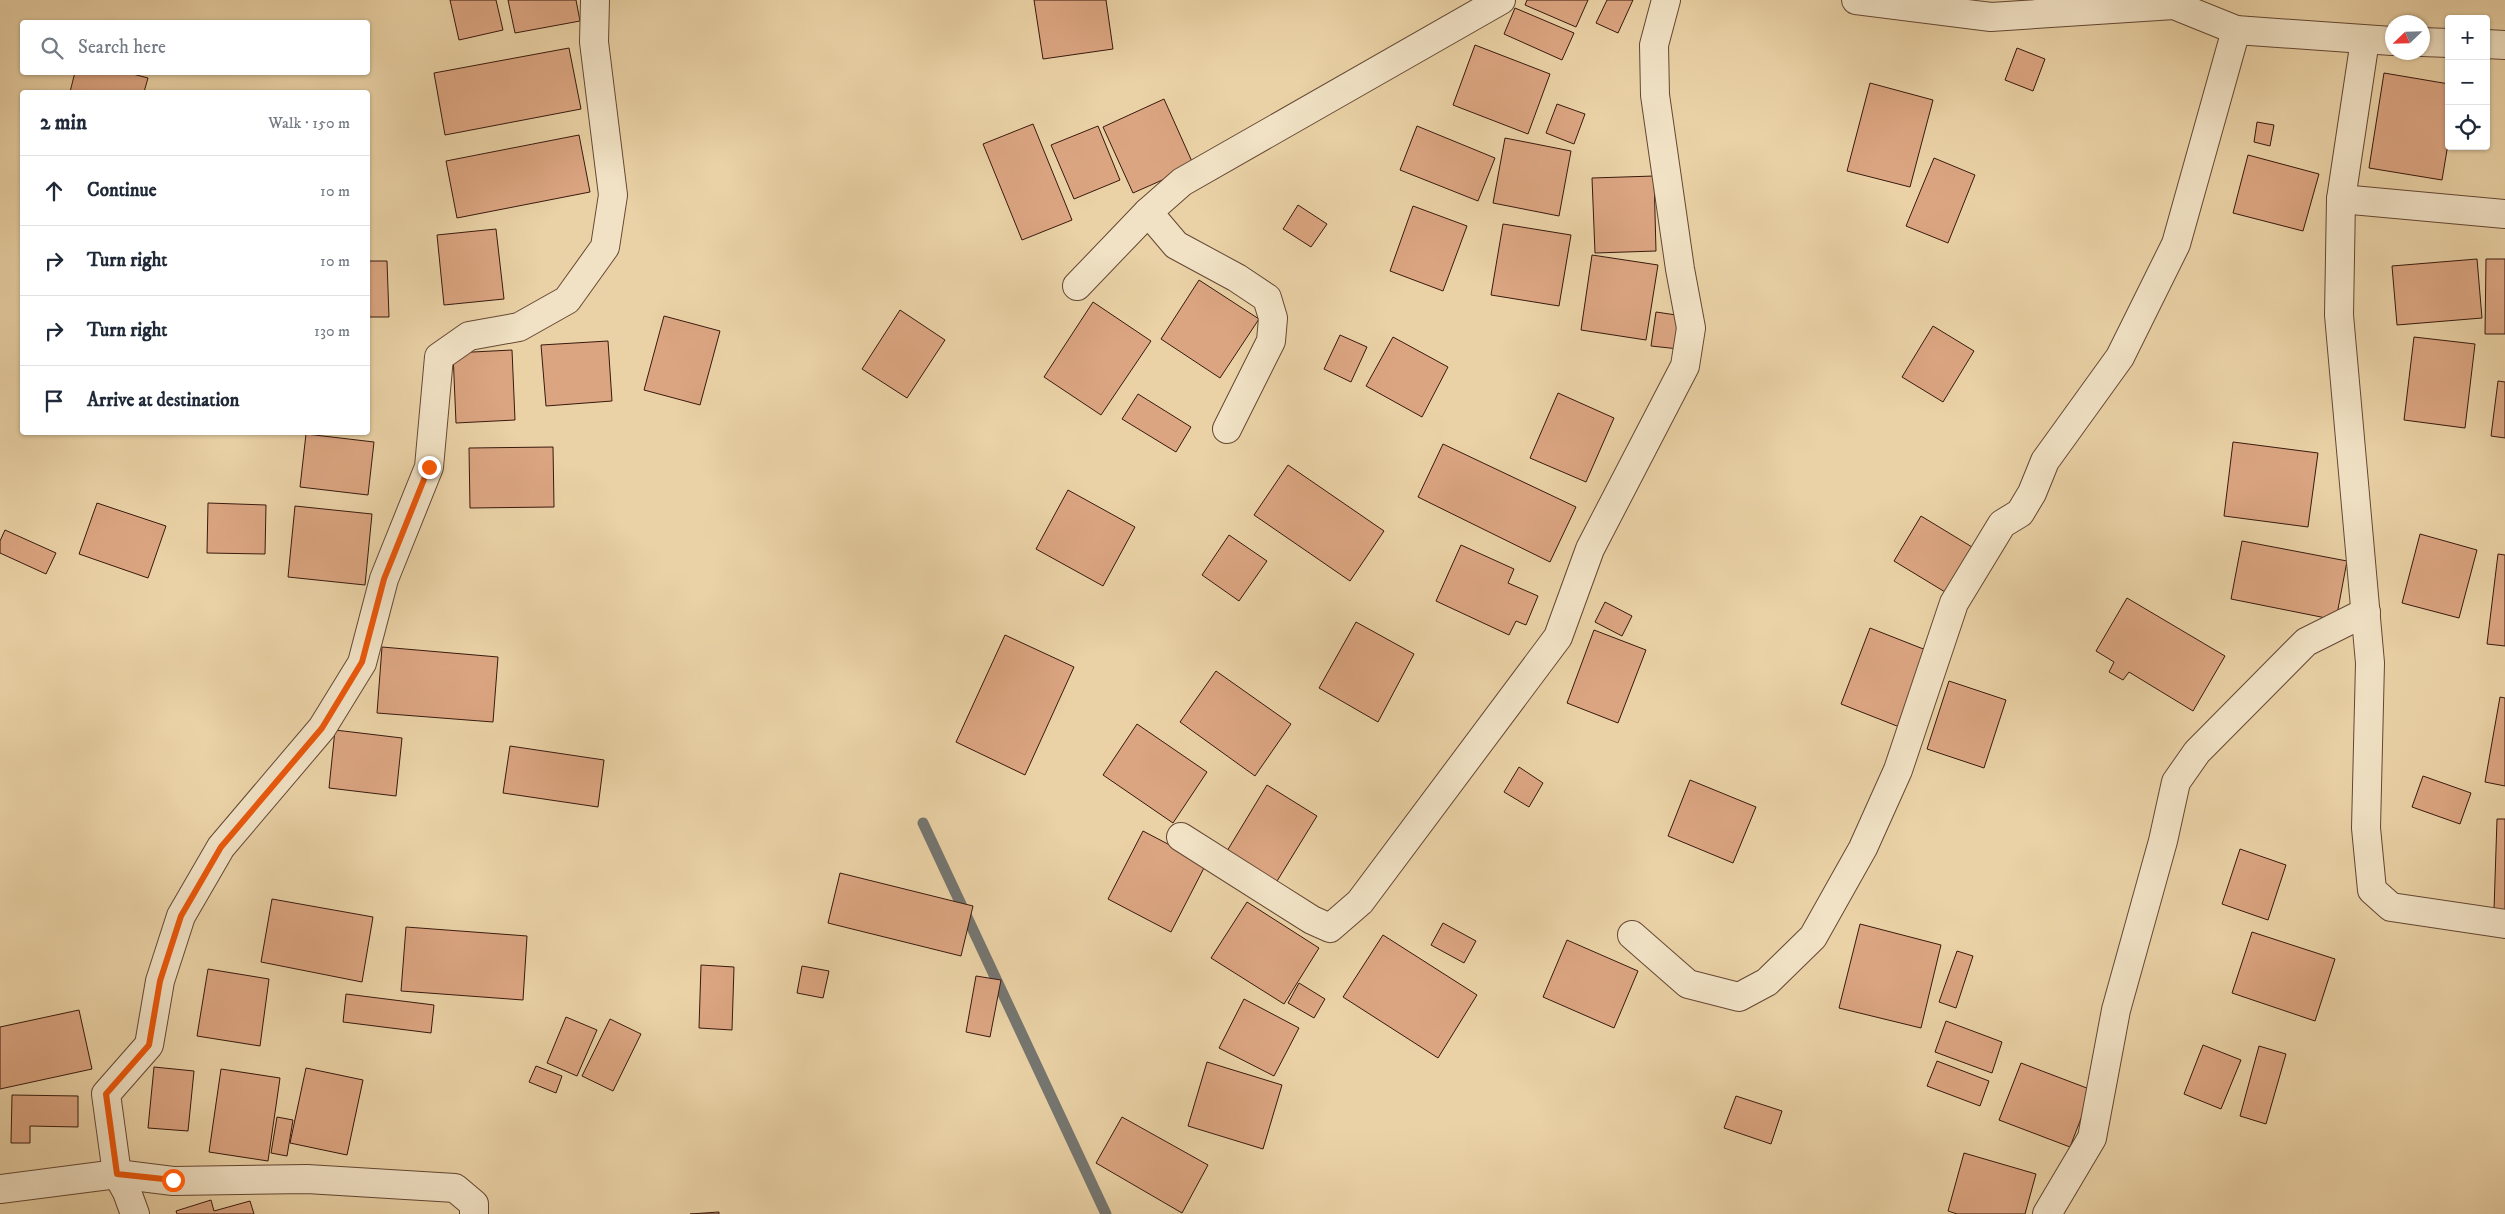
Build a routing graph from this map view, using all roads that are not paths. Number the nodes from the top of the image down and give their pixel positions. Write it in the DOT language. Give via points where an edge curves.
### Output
graph roads {
  1 [pos="595,0"];
  2 [pos="1501,0"];
  3 [pos="1666,0"];
  4 [pos="1856,0"];
  5 [pos="2174,3"];
  6 [pos="2236,30"];
  7 [pos="2365,40"];
  8 [pos="2385,41"];
  9 [pos="2430,42"];
  10 [pos="2445,43"];
  11 [pos="2490,44"];
  12 [pos="2505,45"];
  13 [pos="2342,199"];
  14 [pos="1148,212"];
  15 [pos="2505,214"];
  16 [pos="1077,286"];
  17 [pos="1227,428"];
  18 [pos="2366,612"];
  19 [pos="1181,837"];
  20 [pos="2505,924"];
  21 [pos="1632,935"];
  22 [pos="117,1174"];
  23 [pos="0,1189"];
  24 [pos="135,1214"];
  25 [pos="474,1214"];
  26 [pos="2047,1214"];
  1 -- 22 [label="street" via="594,42 613,195 605,247 567,300 519,327 469,336 439,357 429,467 384,579 362,662 322,728 221,847 181,916 160,981 149,1045 106,1094"];
  2 -- 14 [label="street" via="1182,182"];
  3 -- 19 [label="street" via="1654,45 1655,94 1691,328 1685,366 1590,549 1558,637 1360,902 1330,928 1312,920"];
  4 -- 5 [label="street" via="1991,17"];
  5 -- 6 [label="street"];
  6 -- 7 [label="street"];
  6 -- 21 [label="street" via="2176,244 2120,357 2045,461 2020,513 2002,524 1954,603 1898,770 1863,848 1813,937 1766,982 1739,997 1688,984"];
  7 -- 8 [label="street"];
  7 -- 13 [label="street"];
  9 -- 10 [label="street"];
  11 -- 12 [label="street"];
  13 -- 15 [label="street"];
  13 -- 18 [label="street" via="2339,315"];
  14 -- 16 [label="street"];
  14 -- 17 [label="street" via="1176,245 1267,298 1273,318 1272,341"];
  18 -- 20 [label="street" via="2370,663 2366,828 2372,890 2392,907"];
  18 -- 26 [label="street" via="2306,642 2197,752 2176,782 2116,1010 2092,1138"];
  22 -- 23 [label="street"];
  22 -- 24 [label="street"];
  22 -- 25 [label="street" via="173,1180 307,1179 455,1188 474,1204"];
}
